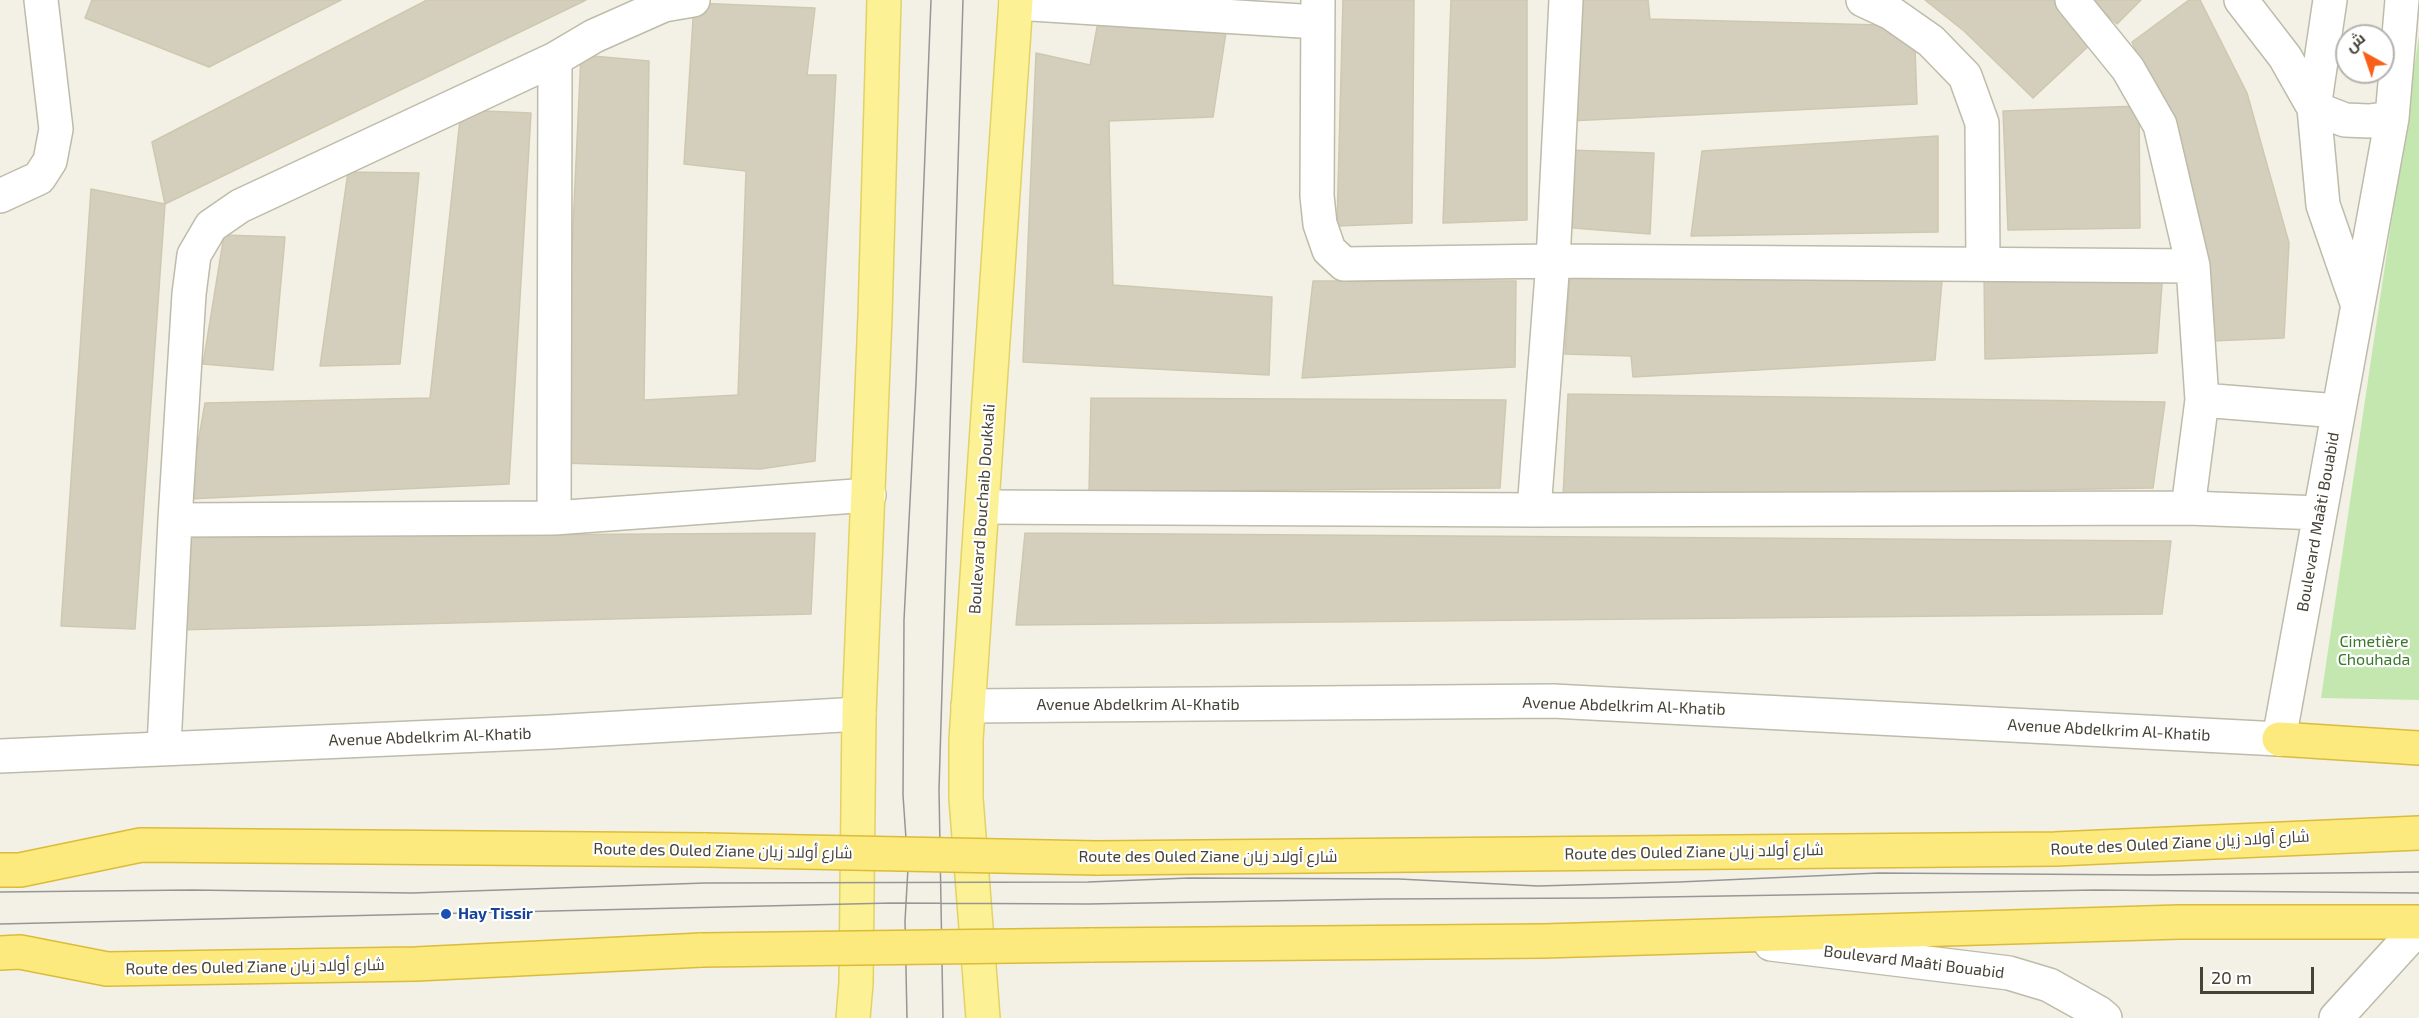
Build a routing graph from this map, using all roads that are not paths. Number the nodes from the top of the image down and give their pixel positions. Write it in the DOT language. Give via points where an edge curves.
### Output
graph roads {
  1 [pos="41,0"];
  2 [pos="693,0"];
  3 [pos="878,0"];
  4 [pos="1566,0"];
  5 [pos="1863,0"];
  6 [pos="2072,0"];
  7 [pos="2241,0"];
  8 [pos="2330,0"];
  9 [pos="2402,0"];
  10 [pos="1016,1"];
  11 [pos="1318,11"];
  12 [pos="555,59"];
  13 [pos="2314,108"];
  14 [pos="2392,118"];
  15 [pos="0,196"];
  16 [pos="1553,261"];
  17 [pos="1983,264"];
  18 [pos="2193,266"];
  19 [pos="2358,304"];
  20 [pos="2202,400"];
  21 [pos="2338,411"];
  22 [pos="869,495"];
  23 [pos="983,507"];
  24 [pos="2188,508"];
  25 [pos="1534,510"];
  26 [pos="2320,513"];
  27 [pos="554,518"];
  28 [pos="175,520"];
  29 [pos="968,706"];
  30 [pos="859,714"];
  31 [pos="2278,739"];
  32 [pos="164,747"];
  33 [pos="2419,748"];
  34 [pos="0,756"];
  35 [pos="2419,833"];
  36 [pos="0,870"];
  37 [pos="2419,922"];
  38 [pos="2419,927"];
  39 [pos="1713,935"];
  40 [pos="0,953"];
  41 [pos="987,1012"];
  42 [pos="853,1018"];
  43 [pos="2105,1018"];
  44 [pos="2336,1018"];
  1 -- 15 [label="street" via="56,129 50,161 39,178"];
  2 -- 12 [label="street" via="664,5 594,36"];
  3 -- 22 [label="main road"];
  4 -- 16 [label="street"];
  5 -- 17 [label="street" via="1931,41 1965,76 1982,123"];
  6 -- 18 [label="street" via="2128,69 2160,125"];
  7 -- 13 [label="street" via="2285,57"];
  8 -- 13 [label="street"];
  9 -- 14 [label="street, Boulevard Maâti Bouabid"];
  10 -- 11 [label="street"];
  10 -- 23 [label="main road, Boulevard Bouchaib Doukkali"];
  11 -- 16 [label="street" via="1317,196 1320,224 1329,250 1344,264"];
  12 -- 27 [label="street"];
  12 -- 28 [label="street" via="240,206 211,226 194,255 191,274"];
  13 -- 14 [label="street" via="2345,120"];
  13 -- 19 [label="street" via="2323,205"];
  14 -- 19 [label="street, Boulevard Maâti Bouabid"];
  16 -- 17 [label="street"];
  16 -- 25 [label="street"];
  17 -- 18 [label="street"];
  18 -- 20 [label="street"];
  19 -- 21 [label="street, Boulevard Maâti Bouabid"];
  20 -- 21 [label="street"];
  20 -- 24 [label="street"];
  21 -- 26 [label="street, Boulevard Maâti Bouabid"];
  22 -- 27 [label="street"];
  22 -- 30 [label="main road"];
  23 -- 25 [label="street"];
  23 -- 29 [label="main road, Boulevard Bouchaib Doukkali"];
  24 -- 25 [label="street"];
  24 -- 26 [label="street"];
  26 -- 31 [label="street, Boulevard Maâti Bouabid"];
  27 -- 28 [label="street"];
  28 -- 32 [label="street"];
  29 -- 31 [label="street, Avenue Abdelkrim Al-Khatib" via="1553,701"];
  29 -- 41 [label="main road, Boulevard Bouchaib Doukkali" via="966,798"];
  30 -- 32 [label="street, Avenue Abdelkrim Al-Khatib" via="550,732"];
  30 -- 42 [label="main road"];
  31 -- 33 [label="highway"];
  32 -- 34 [label="street, Avenue Abdelkrim Al-Khatib"];
  35 -- 36 [label="highway, Route des Ouled Ziane شارع أولاد زيان, bridge" via="2055,849 1097,858 706,850 141,846 20,870"];
  37 -- 39 [label="highway, Route des Ouled Ziane شارع أولاد زيان" via="2179,922"];
  38 -- 44 [label="street"];
  39 -- 40 [label="highway, Route des Ouled Ziane شارع أولاد زيان, bridge" via="1544,941 702,950 416,964 107,969 20,952"];
  39 -- 43 [label="street, Boulevard Maâti Bouabid" via="2009,973 2049,985"];
}
